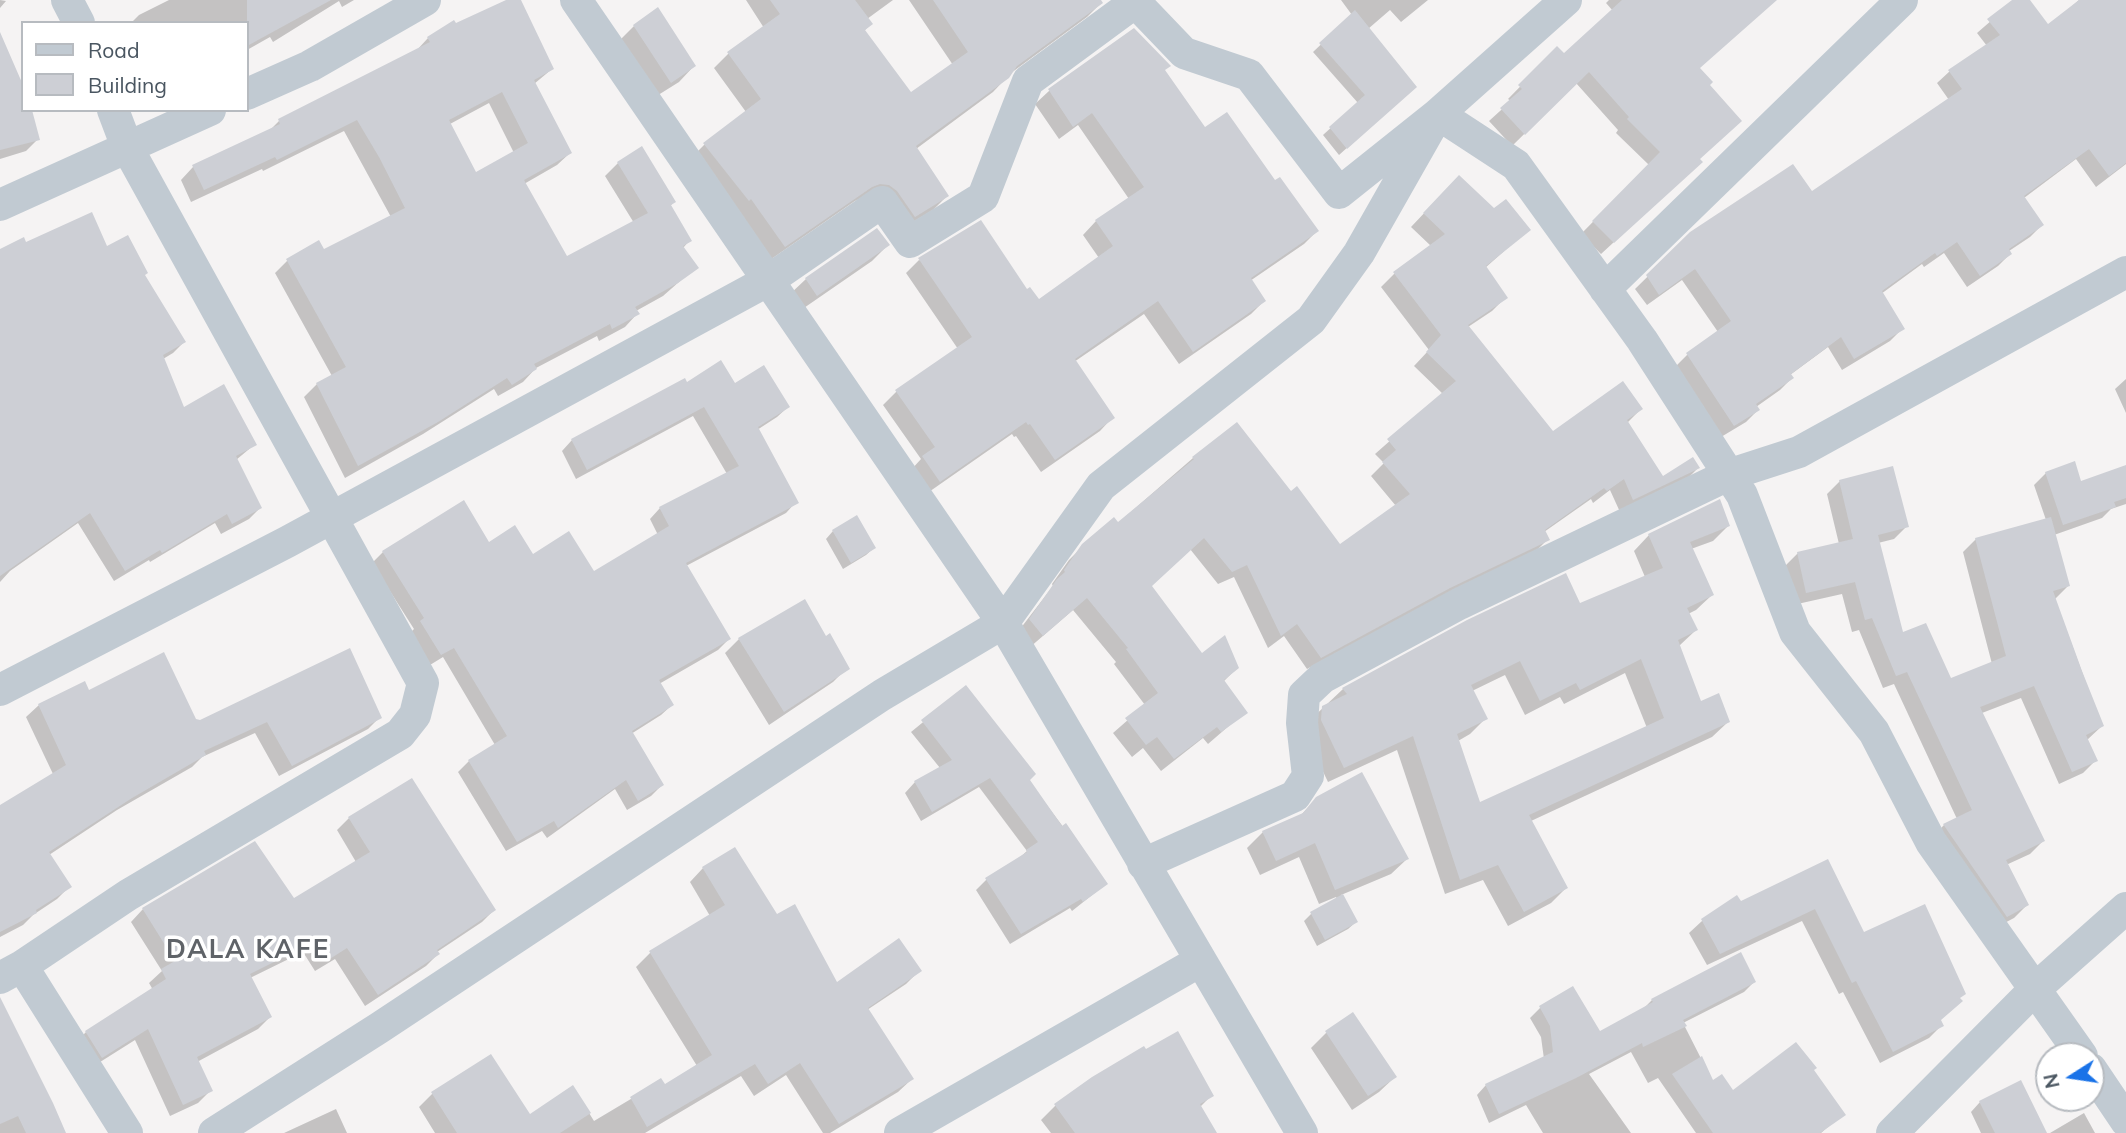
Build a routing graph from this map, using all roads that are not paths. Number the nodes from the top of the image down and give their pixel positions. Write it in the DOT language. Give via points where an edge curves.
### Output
graph roads {
  1 [pos="67,0"];
  2 [pos="425,0"];
  3 [pos="576,0"];
  4 [pos="1566,0"];
  5 [pos="1902,0"];
  6 [pos="1137,2"];
  7 [pos="78,21"];
  8 [pos="248,94"];
  9 [pos="114,112"];
  10 [pos="206,112"];
  11 [pos="1438,114"];
  12 [pos="127,147"];
  13 [pos="0,205"];
  14 [pos="2126,272"];
  15 [pos="769,280"];
  16 [pos="1605,289"];
  17 [pos="1728,475"];
  18 [pos="331,519"];
  19 [pos="1003,623"];
  20 [pos="0,690"];
  21 [pos="1143,864"];
  22 [pos="2126,908"];
  23 [pos="1200,961"];
  24 [pos="11,972"];
  25 [pos="2036,988"];
  26 [pos="2073,1042"];
  27 [pos="2105,1090"];
  28 [pos="2126,1121"];
  29 [pos="127,1133"];
  30 [pos="214,1133"];
  31 [pos="900,1133"];
  32 [pos="1302,1133"];
  33 [pos="1892,1133"];
  1 -- 7 [label="street"];
  2 -- 8 [label="street" via="310,65"];
  3 -- 15 [label="street"];
  4 -- 11 [label="street"];
  5 -- 16 [label="street"];
  6 -- 11 [label="street" via="1184,53 1249,75 1339,193"];
  6 -- 15 [label="street" via="1028,81 983,197 911,242 882,202"];
  9 -- 12 [label="street"];
  10 -- 12 [label="street"];
  11 -- 16 [label="street" via="1516,165"];
  11 -- 19 [label="street" via="1359,253 1311,320 1101,486"];
  12 -- 13 [label="street"];
  12 -- 18 [label="street"];
  14 -- 17 [label="street" via="1799,452"];
  15 -- 18 [label="street"];
  15 -- 19 [label="street"];
  16 -- 17 [label="street"];
  17 -- 21 [label="street" via="1459,604 1322,678 1304,695 1308,776 1295,796"];
  17 -- 25 [label="street" via="1742,495 1795,632 1874,732 1931,842"];
  18 -- 20 [label="street"];
  18 -- 24 [label="street" via="423,683 415,715 400,734 128,895"];
  19 -- 21 [label="street"];
  19 -- 30 [label="street" via="882,695"];
  21 -- 23 [label="street"];
  22 -- 25 [label="street"];
  23 -- 31 [label="street"];
  23 -- 32 [label="street"];
  24 -- 29 [label="street"];
  25 -- 26 [label="street"];
  25 -- 33 [label="street"];
  27 -- 28 [label="street"];
}
